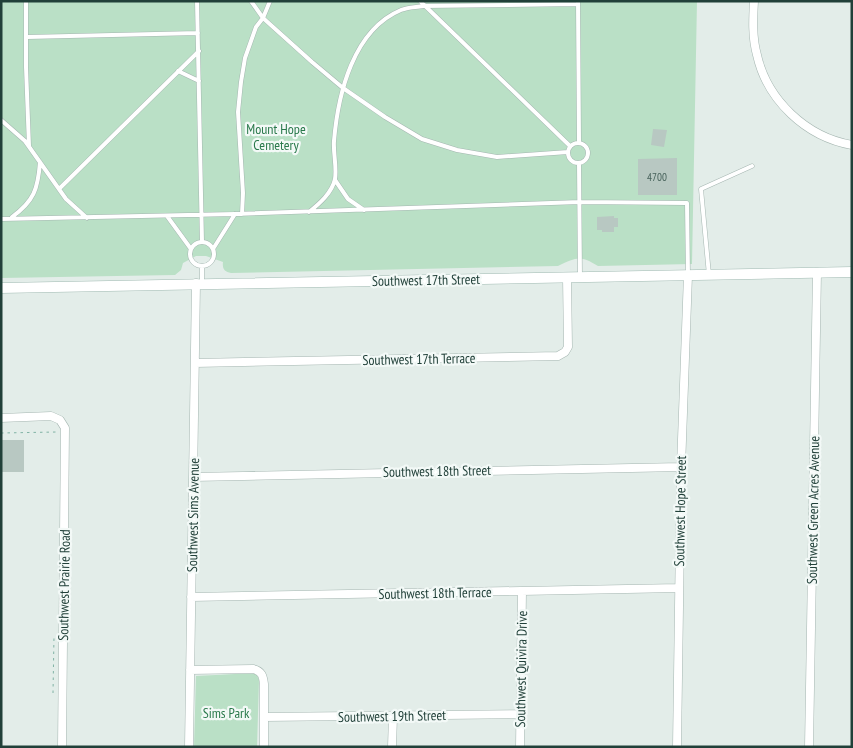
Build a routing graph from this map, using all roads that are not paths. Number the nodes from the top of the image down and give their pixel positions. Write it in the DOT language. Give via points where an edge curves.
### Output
graph roads {
  1 [pos="26,1"];
  2 [pos="197,1"];
  3 [pos="251,1"];
  4 [pos="270,1"];
  5 [pos="420,1"];
  6 [pos="754,1"];
  7 [pos="578,3"];
  8 [pos="424,6"];
  9 [pos="263,18"];
  10 [pos="198,33"];
  11 [pos="27,37"];
  12 [pos="199,51"];
  13 [pos="178,72"];
  14 [pos="199,81"];
  15 [pos="343,88"];
  16 [pos="1,120"];
  17 [pos="579,142"];
  18 [pos="852,145"];
  19 [pos="29,146"];
  20 [pos="570,146"];
  21 [pos="568,152"];
  22 [pos="40,162"];
  23 [pos="579,163"];
  24 [pos="752,166"];
  25 [pos="334,180"];
  26 [pos="59,189"];
  27 [pos="580,202"];
  28 [pos="364,210"];
  29 [pos="309,212"];
  30 [pos="234,214"];
  31 [pos="242,214"];
  32 [pos="201,215"];
  33 [pos="167,216"];
  34 [pos="11,218"];
  35 [pos="87,218"];
  36 [pos="1,219"];
  37 [pos="202,242"];
  38 [pos="213,248"];
  39 [pos="191,249"];
  40 [pos="202,266"];
  41 [pos="817,272"];
  42 [pos="852,272"];
  43 [pos="688,275"];
  44 [pos="710,275"];
  45 [pos="568,277"];
  46 [pos="580,277"];
  47 [pos="199,284"];
  48 [pos="1,288"];
  49 [pos="195,363"];
  50 [pos="1,418"];
  51 [pos="681,467"];
  52 [pos="193,477"];
  53 [pos="679,588"];
  54 [pos="522,591"];
  55 [pos="192,597"];
  56 [pos="190,670"];
  57 [pos="521,714"];
  58 [pos="393,716"];
  59 [pos="264,717"];
  60 [pos="62,747"];
  61 [pos="189,747"];
  62 [pos="264,747"];
  63 [pos="392,747"];
  64 [pos="520,747"];
  65 [pos="677,747"];
  66 [pos="809,747"];
  1 -- 11 [label="lane"];
  2 -- 10 [label="lane"];
  3 -- 9 [label="lane"];
  4 -- 9 [label="lane"];
  5 -- 8 [label="lane"];
  6 -- 18 [label="street" via="753,29 757,56 774,93 809,128"];
  7 -- 8 [label="lane"];
  7 -- 17 [label="lane"];
  8 -- 15 [label="lane" via="404,9 373,29 357,52"];
  8 -- 20 [label="lane"];
  9 -- 15 [label="lane"];
  9 -- 31 [label="lane" via="256,27 245,58 238,112"];
  10 -- 11 [label="lane"];
  10 -- 12 [label="lane"];
  11 -- 19 [label="lane"];
  12 -- 13 [label="lane"];
  12 -- 14 [label="lane"];
  13 -- 14 [label="lane"];
  13 -- 26 [label="lane"];
  14 -- 32 [label="lane"];
  15 -- 21 [label="lane" via="422,139 457,150 497,157"];
  15 -- 25 [label="lane" via="334,141"];
  16 -- 19 [label="lane"];
  17 -- 20 [label="lane"];
  17 -- 23 [label="lane" via="585,145 588,154 586,160"];
  19 -- 22 [label="lane"];
  20 -- 21 [label="lane"];
  21 -- 23 [label="lane" via="570,159"];
  22 -- 26 [label="lane"];
  22 -- 34 [label="lane" via="38,187 34,195 22,211"];
  23 -- 27 [label="lane"];
  24 -- 44 [label="lane" via="701,189"];
  25 -- 28 [label="lane" via="348,199"];
  25 -- 29 [label="lane" via="320,203"];
  26 -- 35 [label="lane" via="66,200"];
  27 -- 28 [label="lane"];
  27 -- 43 [label="lane" via="687,203"];
  27 -- 46 [label="lane"];
  28 -- 29 [label="lane"];
  29 -- 31 [label="lane"];
  30 -- 31 [label="lane"];
  30 -- 32 [label="lane"];
  30 -- 38 [label="lane"];
  32 -- 33 [label="lane"];
  32 -- 37 [label="lane"];
  33 -- 35 [label="lane"];
  33 -- 39 [label="lane"];
  34 -- 35 [label="lane"];
  34 -- 36 [label="lane"];
  37 -- 38 [label="lane"];
  37 -- 39 [label="lane"];
  38 -- 40 [label="lane" via="212,260"];
  39 -- 40 [label="lane" via="190,257"];
  40 -- 47 [label="lane"];
  41 -- 42 [label="main road, Southwest 17th Street"];
  41 -- 44 [label="main road, Southwest 17th Street"];
  41 -- 66 [label="street, Southwest Green Acres Avenue"];
  43 -- 44 [label="main road, Southwest 17th Street"];
  43 -- 46 [label="main road, Southwest 17th Street"];
  43 -- 51 [label="street, Southwest Hope Street"];
  45 -- 46 [label="main road, Southwest 17th Street"];
  45 -- 47 [label="main road, Southwest 17th Street"];
  45 -- 49 [label="street, Southwest 17th Terrace" via="568,347 558,356"];
  47 -- 48 [label="main road, Southwest 17th Street"];
  47 -- 49 [label="street, Southwest Sims Avenue"];
  49 -- 52 [label="street, Southwest Sims Avenue"];
  50 -- 60 [label="street, Southwest Prairie Road" via="56,417 66,432"];
  51 -- 52 [label="street, Southwest 18th Street"];
  51 -- 53 [label="street, Southwest Hope Street"];
  52 -- 55 [label="street, Southwest Sims Avenue"];
  53 -- 54 [label="street, Southwest 18th Terrace"];
  53 -- 65 [label="street, Southwest Hope Street"];
  54 -- 55 [label="street, Southwest 18th Terrace"];
  54 -- 57 [label="street, Southwest Quivira Drive"];
  55 -- 56 [label="street, Southwest Sims Avenue"];
  56 -- 59 [label="street" via="257,670 263,676"];
  56 -- 61 [label="street, Southwest Sims Avenue"];
  57 -- 58 [label="street, Southwest 19th Street"];
  57 -- 64 [label="street, Southwest Quivira Drive"];
  58 -- 59 [label="street, Southwest 19th Street"];
  58 -- 63 [label="street"];
  59 -- 62 [label="street"];
}
